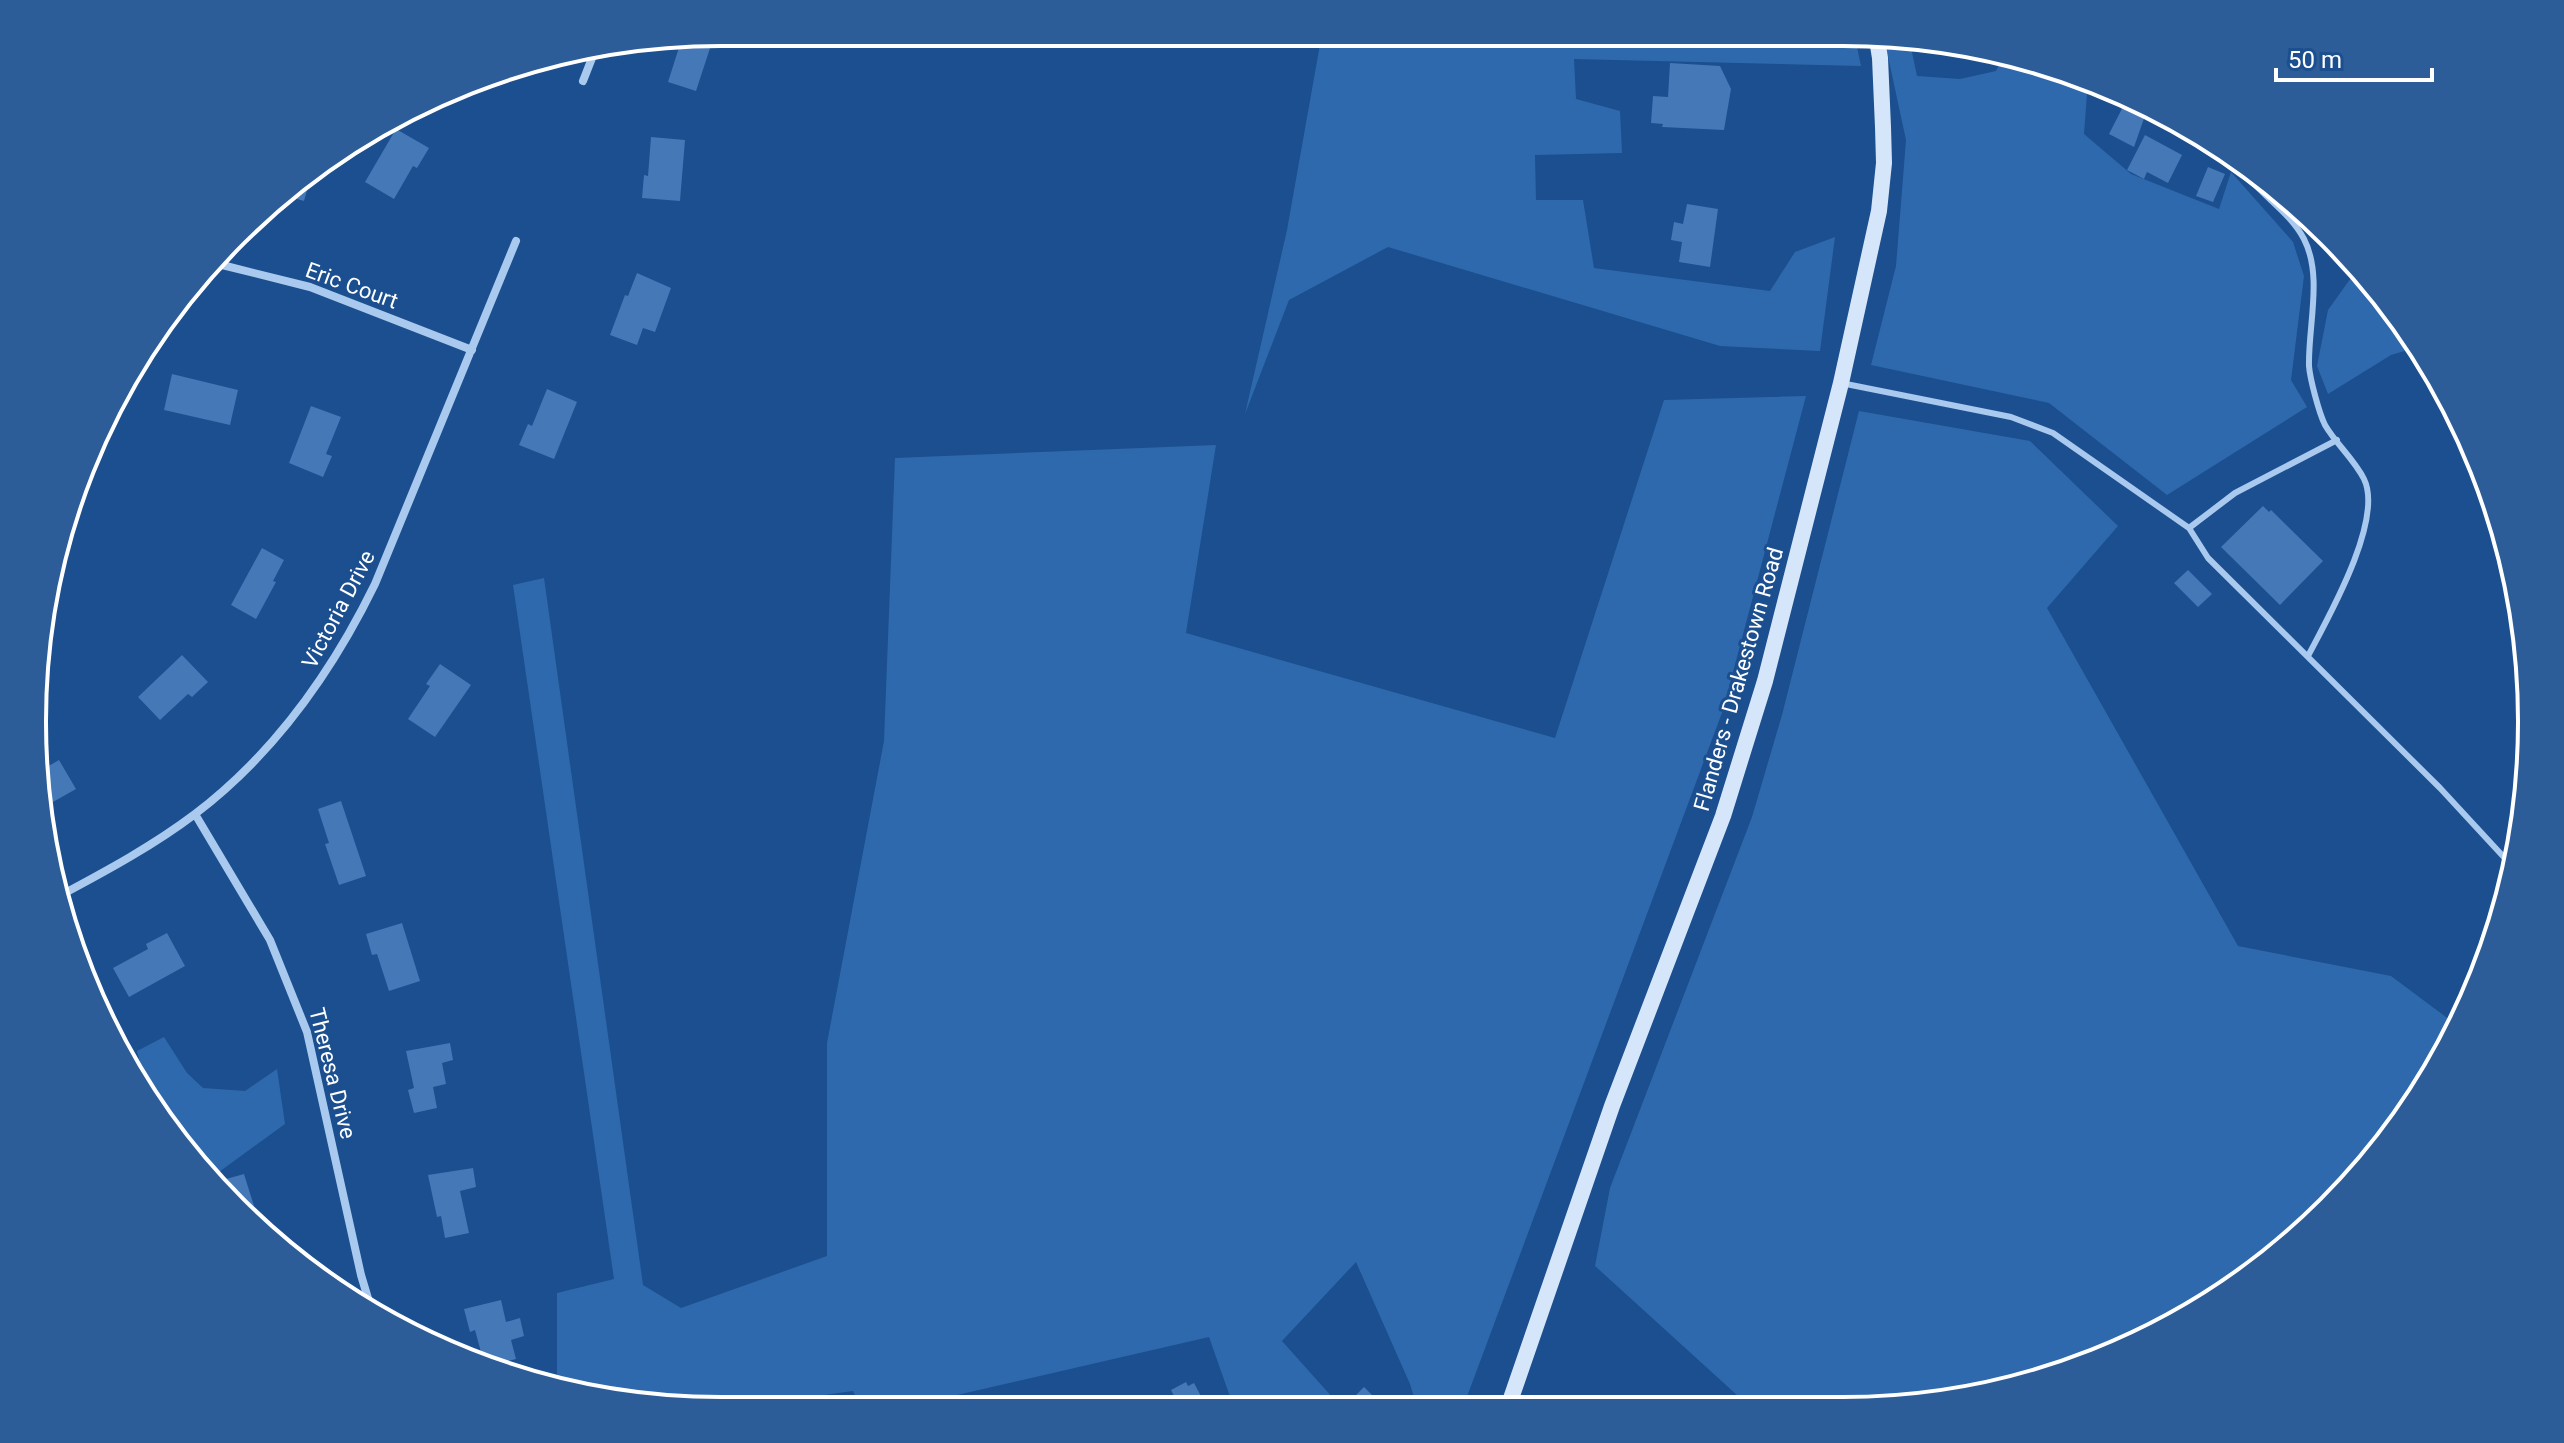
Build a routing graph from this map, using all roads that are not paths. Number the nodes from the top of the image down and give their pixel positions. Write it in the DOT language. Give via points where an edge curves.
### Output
graph roads {
  1 [pos="1878,47"];
  2 [pos="592,59"];
  3 [pos="583,81"];
  4 [pos="2262,193"];
  5 [pos="516,241"];
  6 [pos="224,265"];
  7 [pos="472,350"];
  8 [pos="1841,383"];
  9 [pos="2337,440"];
  10 [pos="2189,528"];
  11 [pos="2308,656"];
  12 [pos="195,814"];
  13 [pos="2504,857"];
  14 [pos="68,891"];
  15 [pos="367,1297"];
  16 [pos="1511,1397"];
  1 -- 8 [label="street, Flanders - Drakestown Road" via="1884,163 1879,211"];
  2 -- 3 [label="street"];
  4 -- 9 [label="lane" via="2304,239 2311,258 2309,369 2324,423"];
  5 -- 7 [label="street, Victoria Drive"];
  6 -- 7 [label="street, Eric Court" via="310,287"];
  7 -- 12 [label="street, Victoria Drive" via="375,584 336,658 274,739"];
  8 -- 10 [label="lane" via="2033,424 2073,445"];
  8 -- 16 [label="street, Flanders - Drakestown Road" via="1742,758 1623,1076"];
  9 -- 10 [label="lane" via="2235,493"];
  9 -- 11 [label="lane" via="2366,482 2368,519 2342,590"];
  10 -- 11 [label="lane" via="2208,558"];
  11 -- 13 [label="lane"];
  12 -- 14 [label="street, Victoria Drive"];
  12 -- 15 [label="street, Theresa Drive" via="270,940 307,1032"];
}
